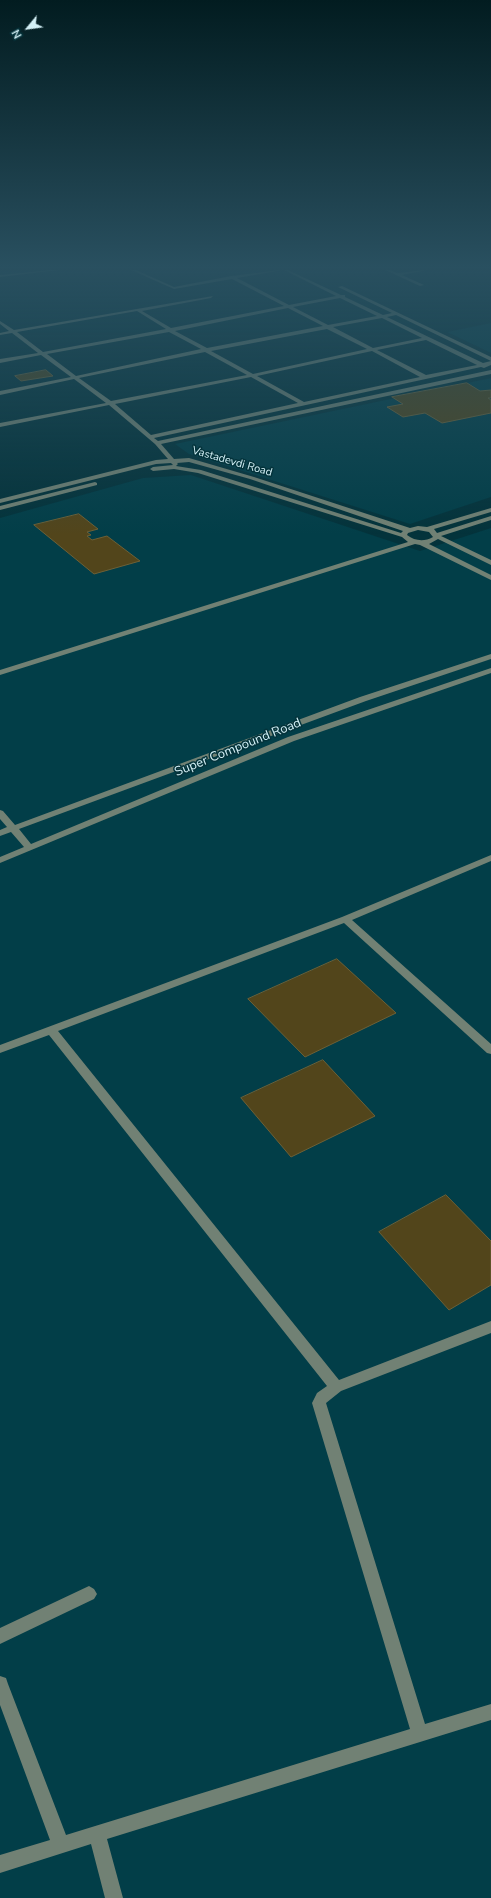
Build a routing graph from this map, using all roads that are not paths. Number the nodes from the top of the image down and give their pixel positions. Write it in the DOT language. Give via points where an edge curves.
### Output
graph roads {
  1 [pos="13,359"];
  2 [pos="50,359"];
  3 [pos="167,359"];
  4 [pos="221,359"];
  5 [pos="327,359"];
  6 [pos="392,359"];
  7 [pos="469,359"];
  8 [pos="0,361"];
  9 [pos="491,363"];
  10 [pos="482,365"];
  11 [pos="491,371"];
  12 [pos="250,376"];
  13 [pos="426,377"];
  14 [pos="77,378"];
  15 [pos="0,393"];
  16 [pos="110,403"];
  17 [pos="303,404"];
  18 [pos="0,425"];
  19 [pos="150,437"];
  20 [pos="157,443"];
  21 [pos="172,460"];
  22 [pos="177,467"];
  23 [pos="0,501"];
  24 [pos="0,508"];
  25 [pos="491,510"];
  26 [pos="491,518"];
  27 [pos="428,529"];
  28 [pos="408,530"];
  29 [pos="437,535"];
  30 [pos="404,536"];
  31 [pos="417,542"];
  32 [pos="491,563"];
  33 [pos="491,578"];
  34 [pos="491,656"];
  35 [pos="491,670"];
  36 [pos="0,673"];
  37 [pos="0,813"];
  38 [pos="13,827"];
  39 [pos="0,833"];
  40 [pos="30,848"];
  41 [pos="491,858"];
  42 [pos="0,860"];
  43 [pos="345,919"];
  44 [pos="50,1029"];
  45 [pos="0,1049"];
  46 [pos="491,1050"];
  47 [pos="491,1327"];
  48 [pos="336,1386"];
  49 [pos="88,1594"];
  50 [pos="0,1636"];
  51 [pos="0,1684"];
  52 [pos="491,1712"];
  53 [pos="420,1734"];
  54 [pos="97,1834"];
  55 [pos="61,1845"];
  56 [pos="0,1864"];
  57 [pos="114,1898"];
  1 -- 8 [label="street"];
  2 -- 14 [label="street"];
  3 -- 14 [label="street"];
  4 -- 12 [label="street"];
  5 -- 12 [label="street"];
  6 -- 13 [label="street"];
  7 -- 10 [label="street"];
  9 -- 10 [label="street"];
  10 -- 11 [label="street"];
  10 -- 13 [label="street"];
  11 -- 20 [label="street"];
  12 -- 16 [label="street"];
  12 -- 17 [label="street"];
  13 -- 17 [label="street"];
  14 -- 15 [label="street"];
  14 -- 16 [label="street"];
  16 -- 18 [label="street"];
  16 -- 19 [label="street"];
  17 -- 19 [label="street"];
  19 -- 20 [label="street"];
  20 -- 21 [label="street"];
  21 -- 22 [label="street"];
  21 -- 23 [label="street, Vastadevdi Road"];
  21 -- 28 [label="street, Vastadevdi Road" via="189,460 209,465"];
  22 -- 24 [label="street, Vastadevdi Road" via="144,471"];
  22 -- 30 [label="street, Vastadevdi Road" via="199,471"];
  25 -- 27 [label="street"];
  26 -- 29 [label="street"];
  27 -- 28 [label="street"];
  27 -- 29 [label="street"];
  28 -- 30 [label="street"];
  29 -- 31 [label="street" via="434,540"];
  29 -- 32 [label="street"];
  30 -- 31 [label="street, Vastadevdi Road"];
  31 -- 33 [label="street"];
  31 -- 36 [label="street"];
  34 -- 38 [label="street, Super Compound Road" via="363,699"];
  35 -- 40 [label="street, Super Compound Road" via="291,739"];
  37 -- 38 [label="street"];
  38 -- 39 [label="street, Super Compound Road"];
  38 -- 40 [label="street"];
  40 -- 42 [label="street, Super Compound Road"];
  41 -- 43 [label="street"];
  43 -- 44 [label="street"];
  43 -- 46 [label="street"];
  44 -- 45 [label="street"];
  44 -- 48 [label="street"];
  47 -- 48 [label="street"];
  48 -- 53 [label="street" via="322,1397 319,1403"];
  49 -- 50 [label="street"];
  51 -- 55 [label="street"];
  52 -- 53 [label="street"];
  53 -- 54 [label="street"];
  54 -- 55 [label="street"];
  54 -- 57 [label="street"];
  55 -- 56 [label="street"];
}
